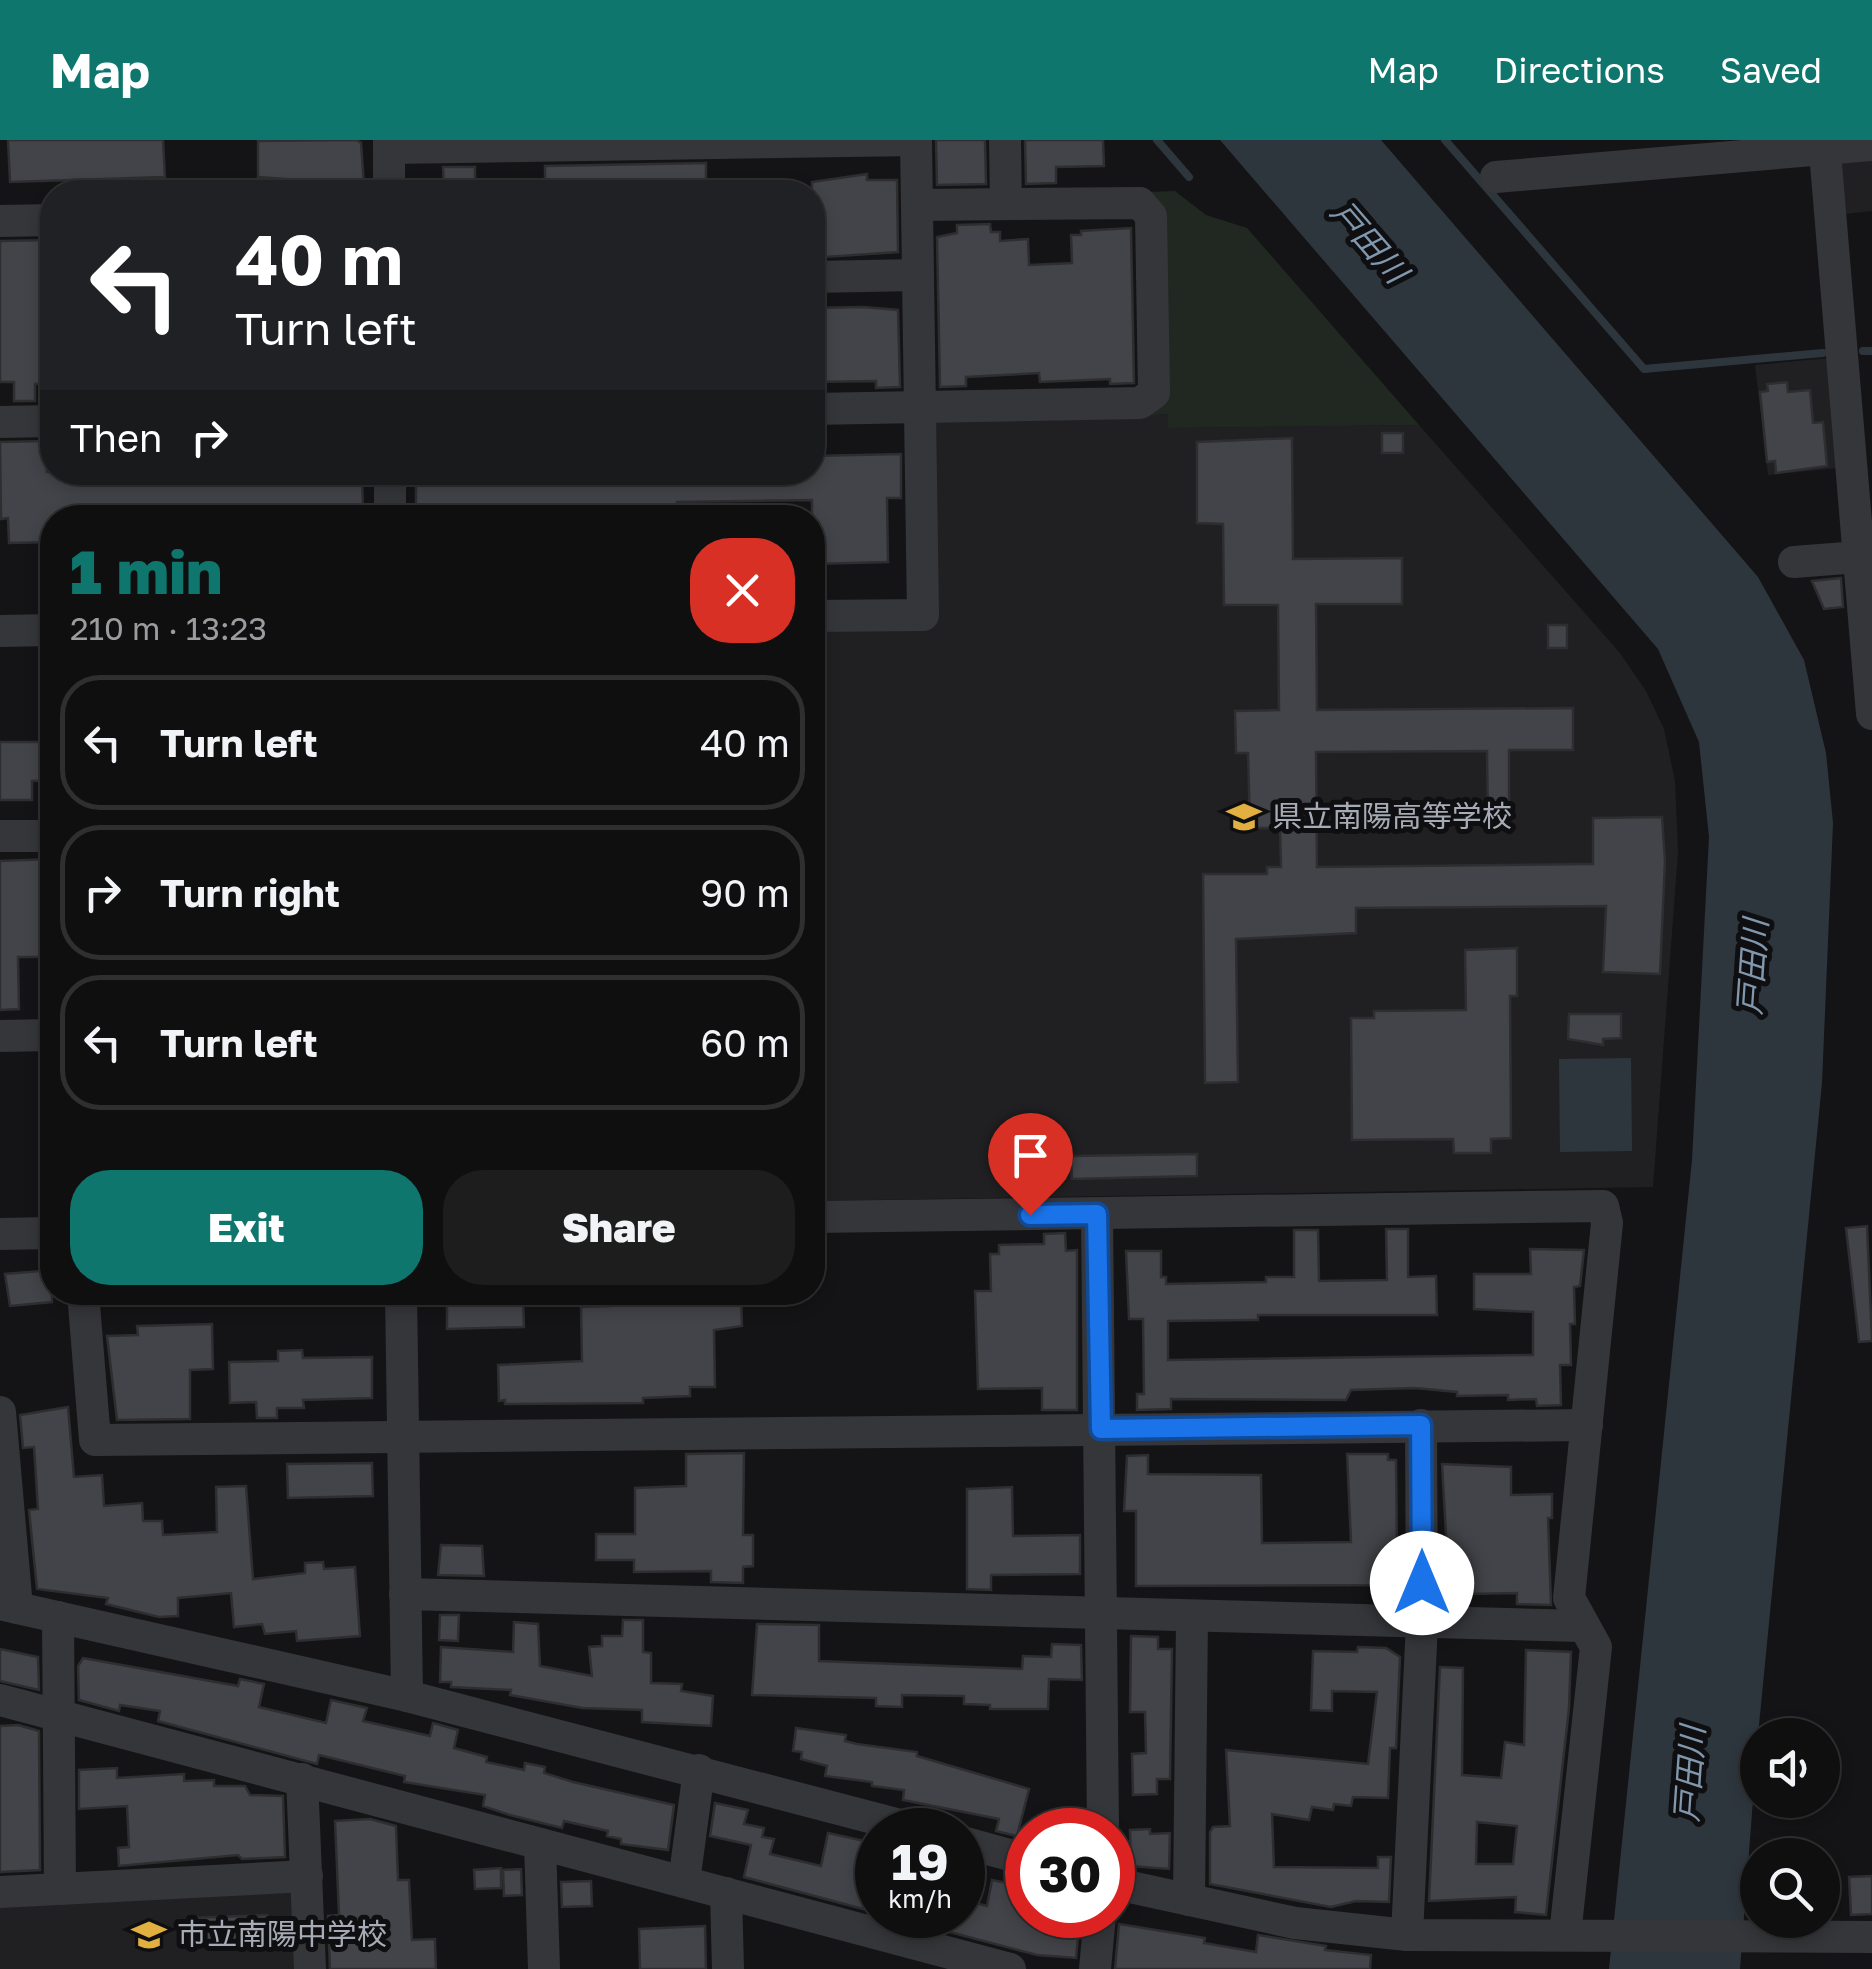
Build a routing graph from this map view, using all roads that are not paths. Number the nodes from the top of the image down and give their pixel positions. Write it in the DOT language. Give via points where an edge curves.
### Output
graph roads {
  1 [pos="1005,140"];
  2 [pos="389,144"];
  3 [pos="1825,145"];
  4 [pos="1872,145"];
  5 [pos="1496,178"];
  6 [pos="390,180"];
  7 [pos="1006,204"];
  8 [pos="917,205"];
  9 [pos="40,220"];
  10 [pos="0,221"];
  11 [pos="918,275"];
  12 [pos="825,277"];
  13 [pos="920,408"];
  14 [pos="825,410"];
  15 [pos="40,421"];
  16 [pos="0,422"];
  17 [pos="1865,557"];
  18 [pos="1794,562"];
  19 [pos="825,616"];
  20 [pos="40,630"];
  21 [pos="0,631"];
  22 [pos="1872,714"];
  23 [pos="0,836"];
  24 [pos="40,836"];
  25 [pos="40,1035"];
  26 [pos="0,1036"];
  27 [pos="1097,1214"];
  28 [pos="825,1217"];
  29 [pos="40,1233"];
  30 [pos="0,1234"];
  31 [pos="84,1305"];
  32 [pos="400,1305"];
  33 [pos="0,1412"];
  34 [pos="1587,1424"];
  35 [pos="1421,1425"];
  36 [pos="1101,1429"];
  37 [pos="402,1439"];
  38 [pos="405,1594"];
  39 [pos="8,1606"];
  40 [pos="1102,1615"];
  41 [pos="58,1617"];
  42 [pos="1192,1617"];
  43 [pos="1422,1623"];
  44 [pos="1582,1626"];
  45 [pos="407,1696"];
  46 [pos="0,1700"];
  47 [pos="60,1715"];
  48 [pos="699,1770"];
  49 [pos="302,1778"];
  50 [pos="1104,1808"];
  51 [pos="855,1813"];
  52 [pos="540,1844"];
  53 [pos="306,1876"];
  54 [pos="684,1882"];
  55 [pos="60,1888"];
  56 [pos="1135,1888"];
  57 [pos="0,1892"];
  58 [pos="726,1893"];
  59 [pos="1189,1900"];
  60 [pos="1566,1935"];
  61 [pos="1408,1936"];
  62 [pos="1872,1937"];
  63 [pos="1098,1938"];
  64 [pos="310,1969"];
  65 [pos="544,1969"];
  66 [pos="728,1969"];
  67 [pos="1010,1969"];
  68 [pos="1095,1969"];
  1 -- 7 [label="street"];
  2 -- 6 [label="street"];
  2 -- 8 [label="street" via="916,140"];
  3 -- 4 [label="street"];
  3 -- 5 [label="street"];
  3 -- 17 [label="street"];
  7 -- 8 [label="street"];
  7 -- 13 [label="street" via="1140,203 1151,216 1154,393 1140,404"];
  8 -- 11 [label="street"];
  9 -- 10 [label="street"];
  11 -- 12 [label="street"];
  11 -- 13 [label="street"];
  13 -- 14 [label="street"];
  13 -- 19 [label="street" via="923,615"];
  15 -- 16 [label="street"];
  17 -- 18 [label="street"];
  17 -- 22 [label="street"];
  20 -- 21 [label="street"];
  23 -- 24 [label="street"];
  25 -- 26 [label="street"];
  27 -- 28 [label="street"];
  27 -- 34 [label="street" via="1603,1206 1607,1223"];
  27 -- 36 [label="street"];
  29 -- 30 [label="street"];
  31 -- 37 [label="street" via="95,1440"];
  32 -- 37 [label="street"];
  33 -- 39 [label="street"];
  34 -- 35 [label="street"];
  34 -- 44 [label="street" via="1569,1598"];
  35 -- 36 [label="street"];
  35 -- 43 [label="street"];
  36 -- 37 [label="street"];
  36 -- 40 [label="street"];
  37 -- 38 [label="street"];
  38 -- 40 [label="street"];
  38 -- 45 [label="street"];
  39 -- 41 [label="street"];
  40 -- 42 [label="street"];
  40 -- 50 [label="street"];
  41 -- 45 [label="street"];
  41 -- 47 [label="street"];
  42 -- 43 [label="street"];
  42 -- 59 [label="street"];
  43 -- 44 [label="street"];
  43 -- 61 [label="street"];
  44 -- 60 [label="street" via="1596,1647"];
  45 -- 48 [label="street"];
  46 -- 47 [label="street"];
  47 -- 49 [label="street"];
  47 -- 55 [label="street"];
  48 -- 51 [label="street"];
  48 -- 54 [label="street"];
  49 -- 52 [label="street"];
  49 -- 53 [label="street"];
  52 -- 54 [label="street"];
  52 -- 65 [label="street"];
  53 -- 55 [label="street"];
  53 -- 64 [label="street"];
  54 -- 58 [label="street"];
  55 -- 57 [label="street"];
  56 -- 59 [label="street"];
  58 -- 66 [label="street"];
  58 -- 67 [label="street"];
  59 -- 61 [label="street"];
  60 -- 61 [label="street"];
  60 -- 62 [label="street"];
  63 -- 68 [label="street"];
}
